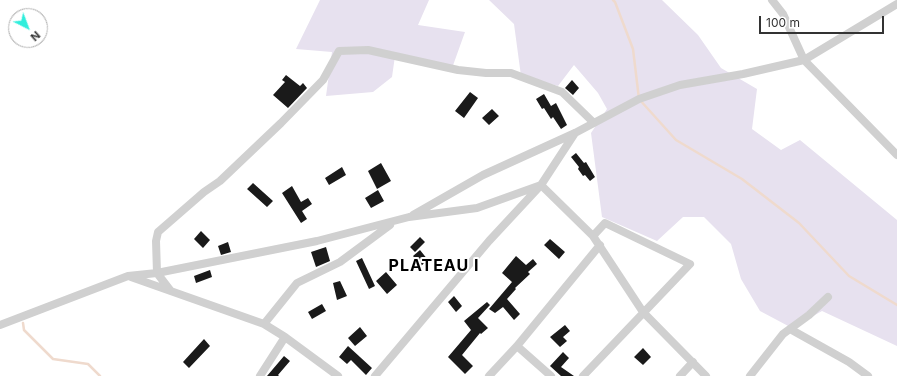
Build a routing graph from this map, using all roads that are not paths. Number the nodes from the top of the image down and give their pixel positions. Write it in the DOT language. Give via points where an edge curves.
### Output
graph roads {
  1 [pos="772,0"];
  2 [pos="897,4"];
  3 [pos="804,60"];
  4 [pos="594,123"];
  5 [pos="575,132"];
  6 [pos="897,155"];
  7 [pos="541,185"];
  8 [pos="409,217"];
  9 [pos="394,222"];
  10 [pos="593,236"];
  11 [pos="600,245"];
  12 [pos="157,273"];
  13 [pos="128,276"];
  14 [pos="170,290"];
  15 [pos="828,297"];
  16 [pos="643,312"];
  17 [pos="264,324"];
  18 [pos="0,325"];
  19 [pos="790,329"];
  20 [pos="285,337"];
  21 [pos="517,346"];
  22 [pos="693,362"];
  23 [pos="260,376"];
  24 [pos="338,376"];
  25 [pos="375,376"];
  26 [pos="489,376"];
  27 [pos="551,376"];
  28 [pos="583,376"];
  29 [pos="680,376"];
  30 [pos="706,376"];
  31 [pos="750,376"];
  32 [pos="868,376"];
  1 -- 3 [label="street" via="783,14"];
  2 -- 3 [label="street"];
  3 -- 4 [label="street" via="680,85 639,99"];
  3 -- 6 [label="street"];
  4 -- 5 [label="street"];
  4 -- 12 [label="street" via="562,92 511,73 458,70 368,50 339,51 323,80 281,123 220,181 158,232"];
  5 -- 7 [label="street"];
  5 -- 8 [label="street" via="483,175"];
  7 -- 8 [label="street" via="477,208"];
  7 -- 10 [label="street"];
  7 -- 25 [label="street" via="489,241"];
  8 -- 9 [label="street"];
  9 -- 12 [label="street" via="317,241"];
  9 -- 17 [label="street" via="340,262 297,282"];
  10 -- 11 [label="street"];
  10 -- 16 [label="street" via="605,223 690,264"];
  11 -- 16 [label="street"];
  11 -- 21 [label="street"];
  12 -- 13 [label="street"];
  12 -- 14 [label="street"];
  13 -- 14 [label="street"];
  13 -- 18 [label="street"];
  14 -- 17 [label="street"];
  15 -- 19 [label="street"];
  16 -- 22 [label="street"];
  16 -- 28 [label="street"];
  17 -- 20 [label="street"];
  19 -- 31 [label="street" via="762,358"];
  19 -- 32 [label="street" via="849,362"];
  20 -- 23 [label="street"];
  20 -- 24 [label="street"];
  21 -- 26 [label="street"];
  21 -- 27 [label="street"];
  22 -- 29 [label="street"];
  22 -- 30 [label="street"];
}
